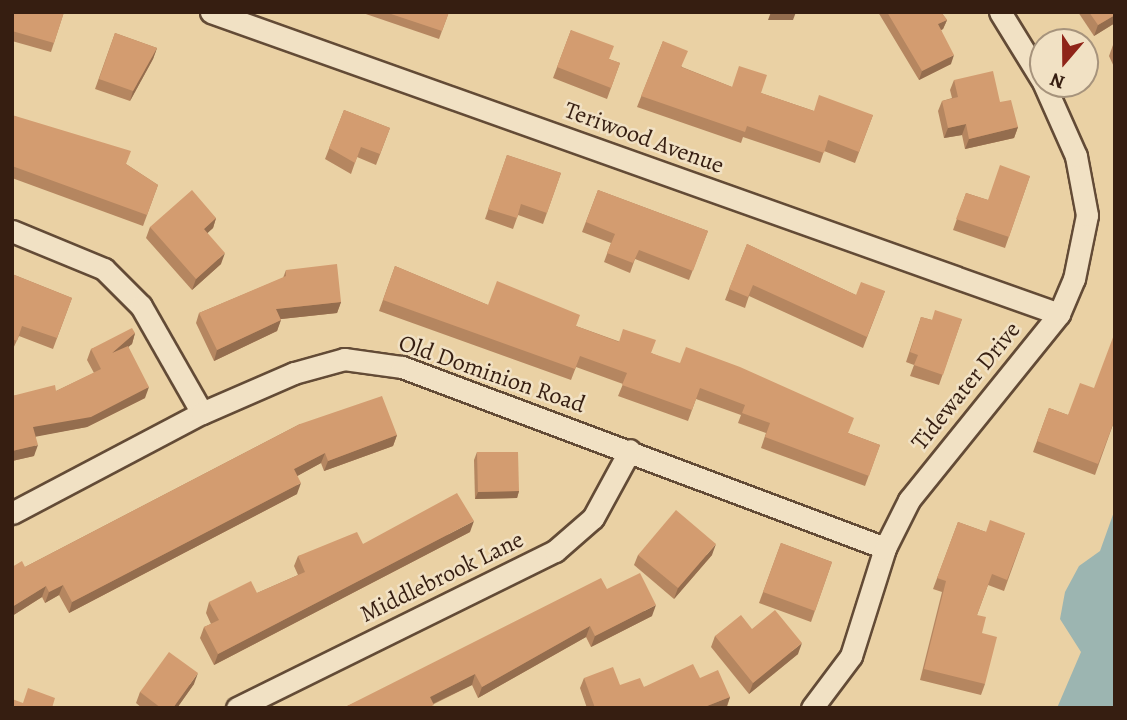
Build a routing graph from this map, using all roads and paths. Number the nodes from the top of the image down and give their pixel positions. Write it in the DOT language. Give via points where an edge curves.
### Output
graph roads {
  1 [pos="211,12"];
  2 [pos="1000,12"];
  3 [pos="1029,59"];
  4 [pos="1051,98"];
  5 [pos="12,231"];
  6 [pos="1059,314"];
  7 [pos="202,413"];
  8 [pos="630,450"];
  9 [pos="12,513"];
  10 [pos="885,548"];
  11 [pos="237,708"];
  12 [pos="812,708"];
  1 -- 6 [label="street, Teriwood Avenue"];
  2 -- 3 [label="street, Tidewater Drive"];
  4 -- 6 [label="street, Tidewater Drive" via="1076,156 1087,215 1074,279"];
  5 -- 7 [label="street" via="104,269 141,306"];
  6 -- 10 [label="street, Tidewater Drive" via="909,500"];
  7 -- 8 [label="street, Old Dominion Road" via="294,373 344,359 402,367"];
  7 -- 9 [label="street, Old Dominion Road"];
  8 -- 10 [label="street, Old Dominion Road"];
  8 -- 11 [label="street, Middlebrook Lane" via="593,519 555,551"];
  10 -- 12 [label="street, Tidewater Drive" via="852,656"];
}
